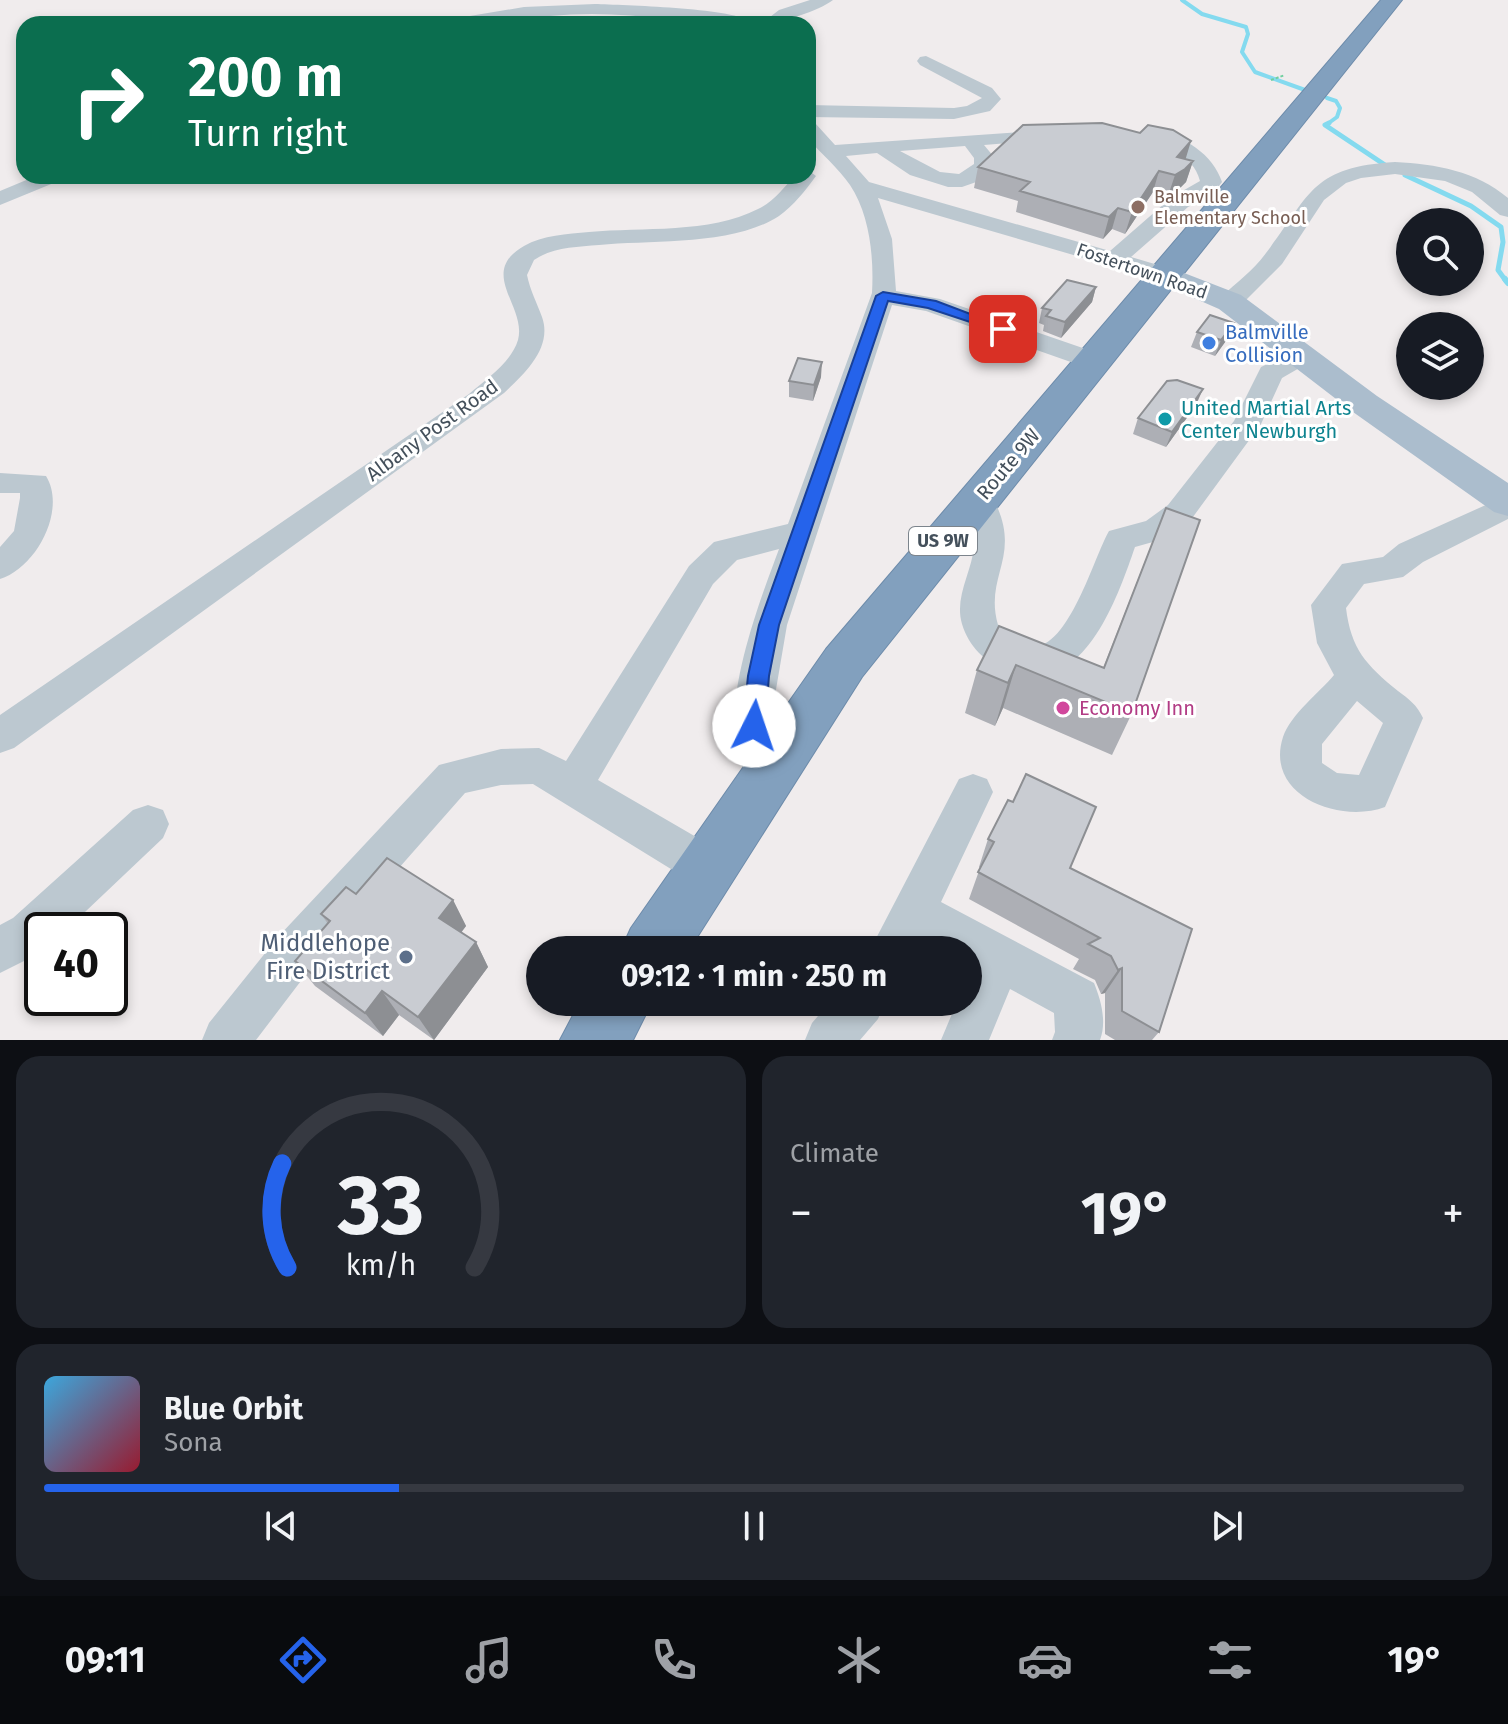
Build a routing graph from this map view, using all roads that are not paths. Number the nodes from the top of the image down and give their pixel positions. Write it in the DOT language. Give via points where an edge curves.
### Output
graph roads {
  1 [pos="701,0"];
  2 [pos="825,0"];
  3 [pos="1392,0"];
  4 [pos="484,16"];
  5 [pos="689,16"];
  6 [pos="730,16"];
  7 [pos="781,16"];
  8 [pos="926,61"];
  9 [pos="816,111"];
  10 [pos="1072,133"];
  11 [pos="816,136"];
  12 [pos="1131,137"];
  13 [pos="881,147"];
  14 [pos="971,148"];
  15 [pos="831,153"];
  16 [pos="816,167"];
  17 [pos="36,184"];
  18 [pos="799,184"];
  19 [pos="0,185"];
  20 [pos="862,187"];
  21 [pos="24,189"];
  22 [pos="0,199"];
  23 [pos="1508,210"];
  24 [pos="1115,259"];
  25 [pos="1166,275"];
  26 [pos="883,296"];
  27 [pos="1230,302"];
  28 [pos="1299,357"];
  29 [pos="1094,361"];
  30 [pos="0,483"];
  31 [pos="978,499"];
  32 [pos="1508,504"];
  33 [pos="801,532"];
  34 [pos="0,567"];
  35 [pos="1355,677"];
  36 [pos="0,736"];
  37 [pos="769,773"];
  38 [pos="573,786"];
  39 [pos="973,792"];
  40 [pos="148,824"];
  41 [pos="707,867"];
  42 [pos="903,930"];
  43 [pos="662,936"];
  44 [pos="0,950"];
  45 [pos="999,958"];
  46 [pos="610,1016"];
  47 [pos="849,1016"];
  48 [pos="226,1040"];
  49 [pos="594,1040"];
  50 [pos="829,1040"];
  51 [pos="965,1040"];
  52 [pos="1076,1040"];
  1 -- 6 [label="street"];
  2 -- 7 [label="street"];
  3 -- 25 [label="highway, Route 9W / US 9W"];
  4 -- 5 [label="street" via="566,4"];
  8 -- 9 [label="street" via="963,77 992,99 974,111 942,114"];
  10 -- 14 [label="street" via="1039,132"];
  11 -- 15 [label="street"];
  12 -- 24 [label="street" via="1187,148 1204,163 1211,182"];
  13 -- 14 [label="street"];
  13 -- 14 [label="street" via="934,178 964,178 981,170 984,157"];
  13 -- 15 [label="street"];
  15 -- 16 [label="street, Albany Post Road"];
  15 -- 20 [label="street"];
  17 -- 21 [label="street"];
  18 -- 36 [label="street, Albany Post Road" via="780,205 745,222 560,241 526,255 514,281 533,327 532,340 499,382"];
  19 -- 21 [label="street"];
  20 -- 24 [label="street, Fostertown Road"];
  20 -- 26 [label="street" via="879,225 887,264"];
  21 -- 22 [label="street"];
  23 -- 27 [label="street" via="1469,182 1427,170 1380,171 1333,182 1320,192 1271,262"];
  24 -- 25 [label="street, Fostertown Road"];
  25 -- 27 [label="main road, Fostertown Road"];
  25 -- 29 [label="highway, Route 9W / US 9W"];
  26 -- 29 [label="street" via="931,304"];
  26 -- 33 [label="street"];
  27 -- 28 [label="main road, Fostertown Road"];
  28 -- 31 [label="street" via="1271,373 1247,424 1179,513 1156,530 1121,539 1103,588 1068,648 1049,662 1014,660 984,633 978,618 993,543 990,521"];
  28 -- 32 [label="main road, Fostertown Road"];
  29 -- 31 [label="highway, Route 9W / US 9W"];
  30 -- 34 [label="street" via="35,483 37,509 27,543"];
  31 -- 37 [label="highway, Route 9W / US 9W" via="844,663"];
  32 -- 35 [label="street" via="1391,568 1354,573 1328,605 1329,633"];
  33 -- 37 [label="street" via="769,625 754,707 754,744"];
  33 -- 38 [label="street" via="726,551 701,575"];
  37 -- 41 [label="highway, Route 9W / US 9W"];
  38 -- 41 [label="street"];
  38 -- 48 [label="street" via="539,766 501,767 453,778 294,953"];
  39 -- 42 [label="street"];
  40 -- 44 [label="street" via="29,934"];
  41 -- 43 [label="highway, Route 9W / US 9W"];
  42 -- 45 [label="street"];
  45 -- 51 [label="street"];
  45 -- 52 [label="street" via="1077,1000"];
  46 -- 49 [label="highway"];
  47 -- 50 [label="street"];
}
